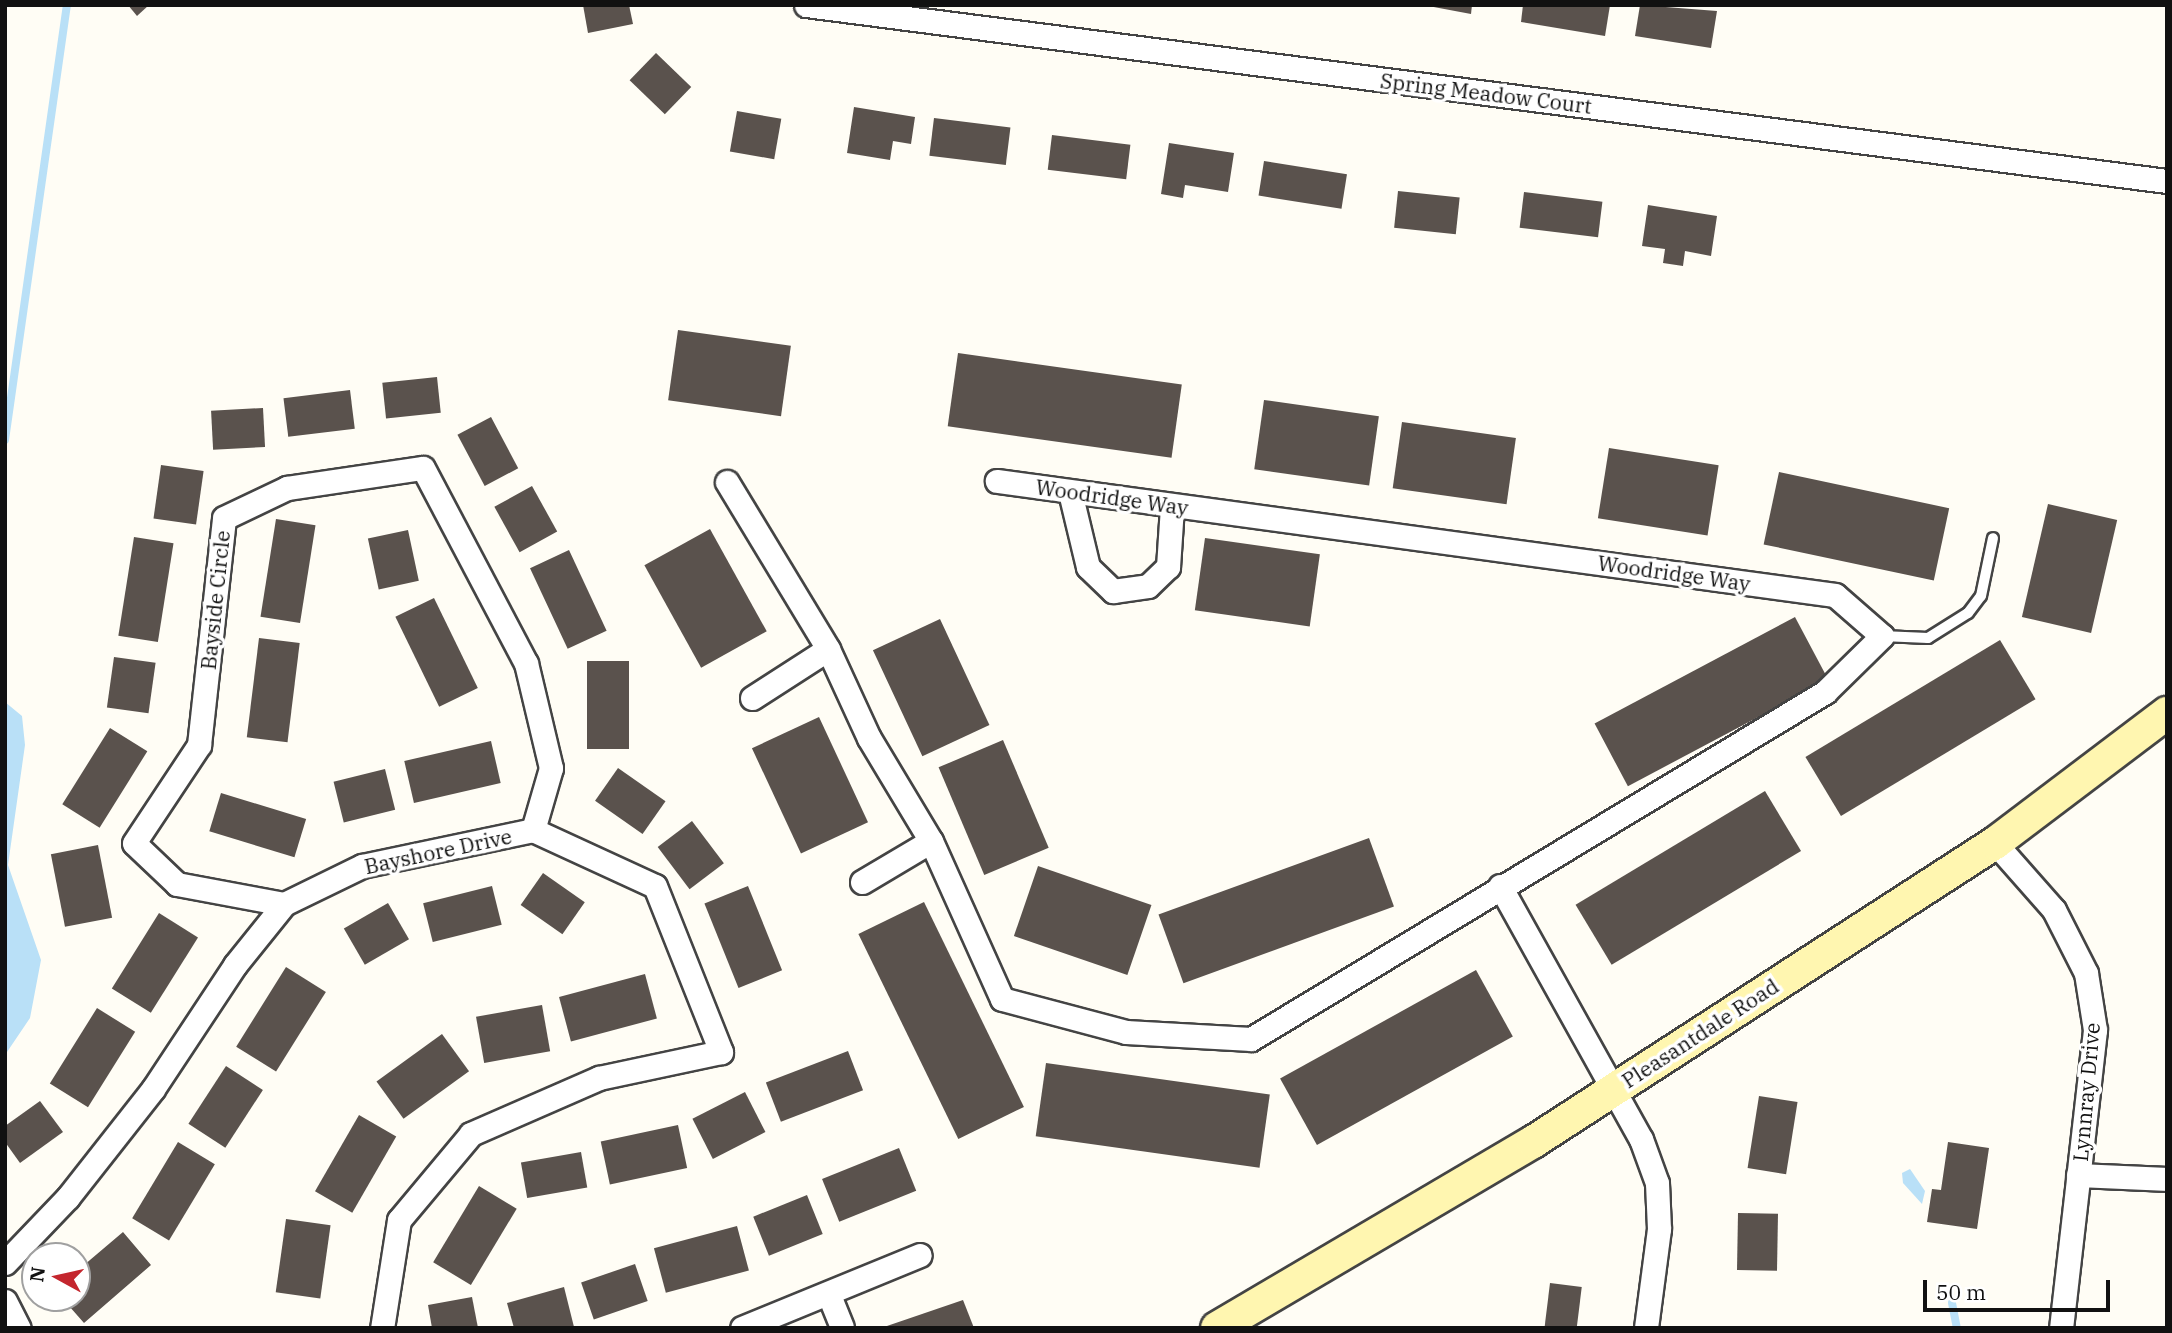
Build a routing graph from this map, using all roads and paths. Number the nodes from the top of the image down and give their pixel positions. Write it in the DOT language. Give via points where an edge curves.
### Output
graph roads {
  1 [pos="806,5"];
  2 [pos="2167,181"];
  3 [pos="997,481"];
  4 [pos="727,482"];
  5 [pos="1070,492"];
  6 [pos="1172,506"];
  7 [pos="1993,538"];
  8 [pos="1882,636"];
  9 [pos="828,649"];
  10 [pos="751,698"];
  11 [pos="2167,713"];
  12 [pos="534,830"];
  13 [pos="931,841"];
  14 [pos="1995,843"];
  15 [pos="862,882"];
  16 [pos="1500,886"];
  17 [pos="284,904"];
  18 [pos="1612,1090"];
  19 [pos="2078,1175"];
  20 [pos="2167,1179"];
  21 [pos="920,1255"];
  22 [pos="5,1263"];
  23 [pos="829,1295"];
  24 [pos="5,1301"];
  25 [pos="19,1328"];
  26 [pos="382,1328"];
  27 [pos="742,1328"];
  28 [pos="842,1328"];
  29 [pos="1217,1328"];
  30 [pos="1646,1328"];
  31 [pos="2061,1328"];
  1 -- 2 [label="street, Spring Meadow Court"];
  3 -- 5 [label="street, Woodridge Way"];
  4 -- 9 [label="street"];
  5 -- 6 [label="street, Woodridge Way"];
  5 -- 6 [label="street" via="1088,567 1113,591 1148,586 1168,568"];
  6 -- 8 [label="street, Woodridge Way" via="1835,595"];
  7 -- 8 [label="lane" via="1980,596 1968,614 1928,638"];
  8 -- 16 [label="street" via="1825,692"];
  9 -- 10 [label="street"];
  9 -- 13 [label="street" via="869,738"];
  11 -- 14 [label="main road, Pleasantdale Road"];
  12 -- 17 [label="street, Bayshore Drive" via="362,866"];
  12 -- 17 [label="street, Bayside Circle" via="551,768 526,663 423,468 287,488 225,518 199,745 134,843 177,884"];
  12 -- 26 [label="street, Bayshore Drive" via="655,886 722,1052 599,1078 471,1133 399,1220"];
  13 -- 15 [label="street"];
  13 -- 16 [label="street" via="1002,999 1126,1032 1251,1039"];
  14 -- 18 [label="main road, Pleasantdale Road"];
  14 -- 19 [label="street, Lynnray Drive" via="2054,910 2086,973 2095,1030"];
  16 -- 18 [label="street"];
  17 -- 22 [label="street, Bayshore Drive" via="234,965 144,1100 68,1197"];
  18 -- 29 [label="main road, Pleasantdale Road"];
  18 -- 30 [label="street" via="1641,1139 1657,1183 1660,1228"];
  19 -- 20 [label="street"];
  19 -- 31 [label="street, Lynnray Drive"];
  21 -- 23 [label="street"];
  23 -- 27 [label="street"];
  23 -- 28 [label="street"];
  24 -- 25 [label="street"];
}
